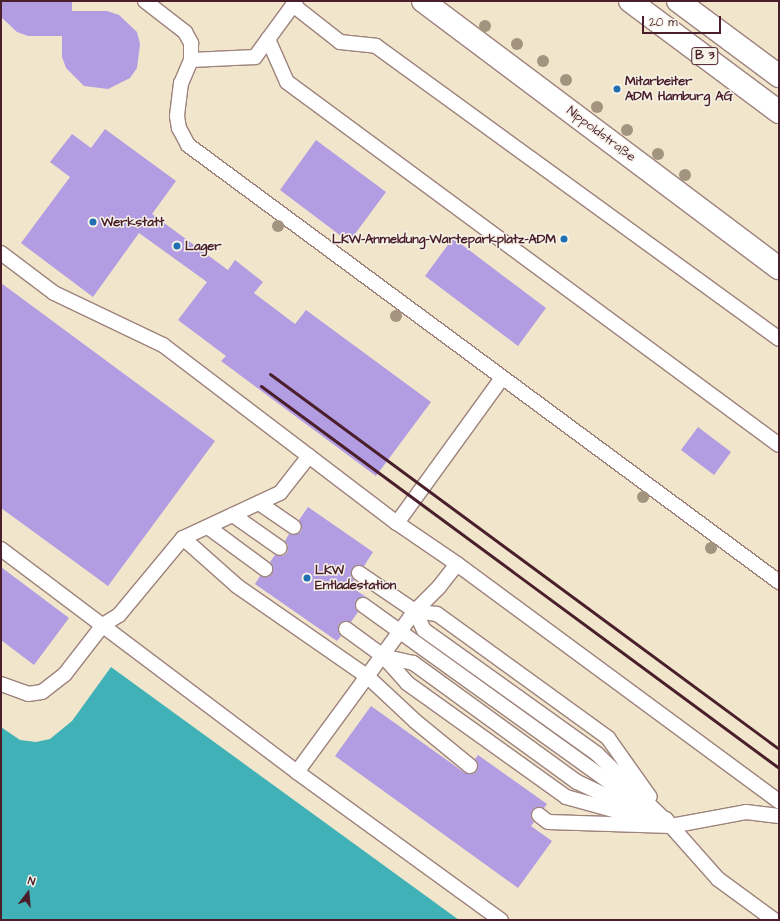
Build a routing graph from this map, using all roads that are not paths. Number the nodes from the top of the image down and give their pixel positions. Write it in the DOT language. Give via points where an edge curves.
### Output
graph roads {
  1 [pos="145,1"];
  2 [pos="423,1"];
  3 [pos="630,1"];
  4 [pos="678,1"];
  5 [pos="294,3"];
  6 [pos="268,39"];
  7 [pos="191,60"];
  8 [pos="779,76"];
  9 [pos="779,112"];
  10 [pos="1,253"];
  11 [pos="779,268"];
  12 [pos="779,339"];
  13 [pos="502,378"];
  14 [pos="779,445"];
  15 [pos="309,456"];
  16 [pos="259,503"];
  17 [pos="233,515"];
  18 [pos="397,523"];
  19 [pos="208,527"];
  20 [pos="294,527"];
  21 [pos="183,538"];
  22 [pos="280,548"];
  23 [pos="1,549"];
  24 [pos="457,564"];
  25 [pos="265,569"];
  26 [pos="359,573"];
  27 [pos="779,582"];
  28 [pos="362,605"];
  29 [pos="415,611"];
  30 [pos="103,625"];
  31 [pos="346,629"];
  32 [pos="400,631"];
  33 [pos="383,656"];
  34 [pos="368,676"];
  35 [pos="1,684"];
  36 [pos="470,766"];
  37 [pos="297,772"];
  38 [pos="779,801"];
  39 [pos="779,816"];
  40 [pos="544,819"];
  41 [pos="671,826"];
  42 [pos="501,920"];
  43 [pos="774,920"];
  1 -- 7 [label="lane" via="185,32 191,43"];
  2 -- 11 [label="street, Nippoldstraße"];
  3 -- 9 [label="street, B 3"];
  4 -- 8 [label="street, B 3"];
  5 -- 6 [label="lane"];
  5 -- 12 [label="lane" via="340,42 376,46"];
  6 -- 7 [label="lane" via="255,58"];
  6 -- 14 [label="lane" via="287,82"];
  7 -- 13 [label="lane" via="181,83 176,116 188,145"];
  10 -- 15 [label="lane" via="54,293 164,345"];
  13 -- 18 [label="lane"];
  13 -- 27 [label="lane"];
  15 -- 16 [label="lane" via="280,493"];
  15 -- 18 [label="lane"];
  16 -- 17 [label="lane"];
  16 -- 20 [label="lane"];
  17 -- 19 [label="lane"];
  17 -- 22 [label="lane"];
  18 -- 24 [label="lane"];
  19 -- 21 [label="lane"];
  19 -- 25 [label="lane"];
  21 -- 30 [label="lane" via="118,615"];
  21 -- 34 [label="lane" via="237,586"];
  23 -- 30 [label="lane"];
  24 -- 29 [label="lane"];
  24 -- 38 [label="lane"];
  26 -- 29 [label="lane"];
  28 -- 32 [label="lane"];
  29 -- 32 [label="lane"];
  29 -- 41 [label="lane" via="424,630 597,754"];
  29 -- 41 [label="lane" via="437,614 608,738"];
  30 -- 35 [label="lane" via="65,674 42,692 28,694"];
  30 -- 37 [label="lane"];
  31 -- 33 [label="lane"];
  32 -- 33 [label="lane"];
  32 -- 41 [label="lane"];
  33 -- 34 [label="lane"];
  33 -- 41 [label="lane" via="414,663 577,782"];
  33 -- 41 [label="lane" via="407,683 566,797"];
  34 -- 36 [label="lane" via="415,721"];
  34 -- 37 [label="lane"];
  37 -- 42 [label="lane"];
  39 -- 41 [label="lane" via="746,812"];
  40 -- 41 [label="lane"];
  41 -- 43 [label="lane" via="718,879"];
}
